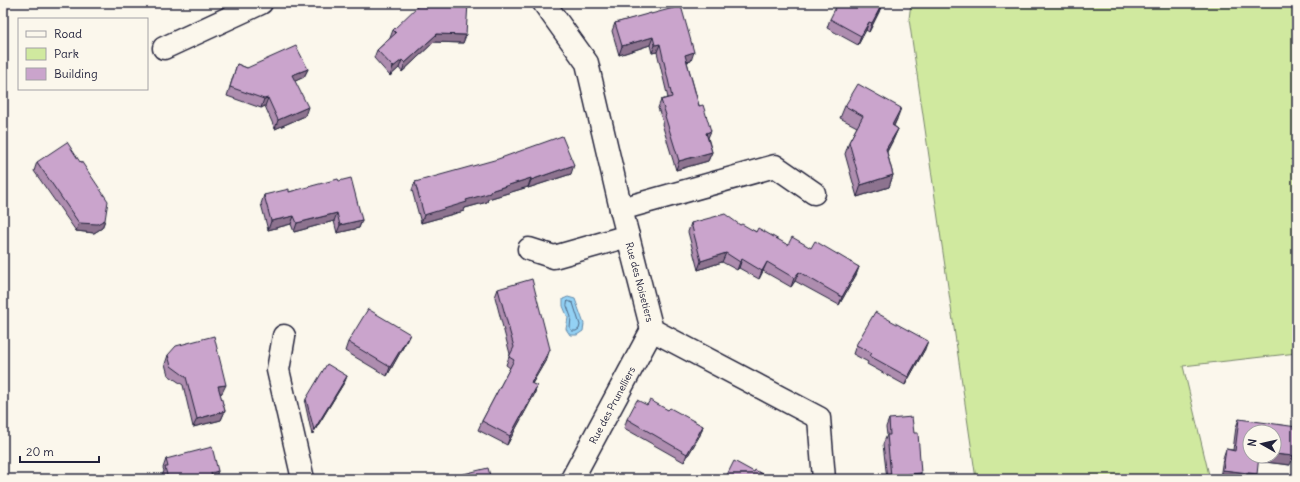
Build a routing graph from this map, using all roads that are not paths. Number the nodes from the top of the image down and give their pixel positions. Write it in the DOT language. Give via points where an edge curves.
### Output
graph roads {
  1 [pos="261,3"];
  2 [pos="544,3"];
  3 [pos="164,48"];
  4 [pos="814,193"];
  5 [pos="621,209"];
  6 [pos="628,236"];
  7 [pos="529,249"];
  8 [pos="652,330"];
  9 [pos="284,336"];
  10 [pos="303,479"];
  11 [pos="572,479"];
  12 [pos="824,479"];
  1 -- 3 [label="street"];
  2 -- 5 [label="street, Rue des Noisetiers" via="586,63"];
  4 -- 5 [label="street" via="775,166"];
  5 -- 6 [label="street, Rue des Noisetiers"];
  6 -- 7 [label="street" via="554,257"];
  6 -- 8 [label="street, Rue des Noisetiers"];
  8 -- 11 [label="street, Rue des Prunelliers"];
  8 -- 12 [label="street, Rue des Noisetiers" via="820,418"];
  9 -- 10 [label="street" via="278,370"];
}
